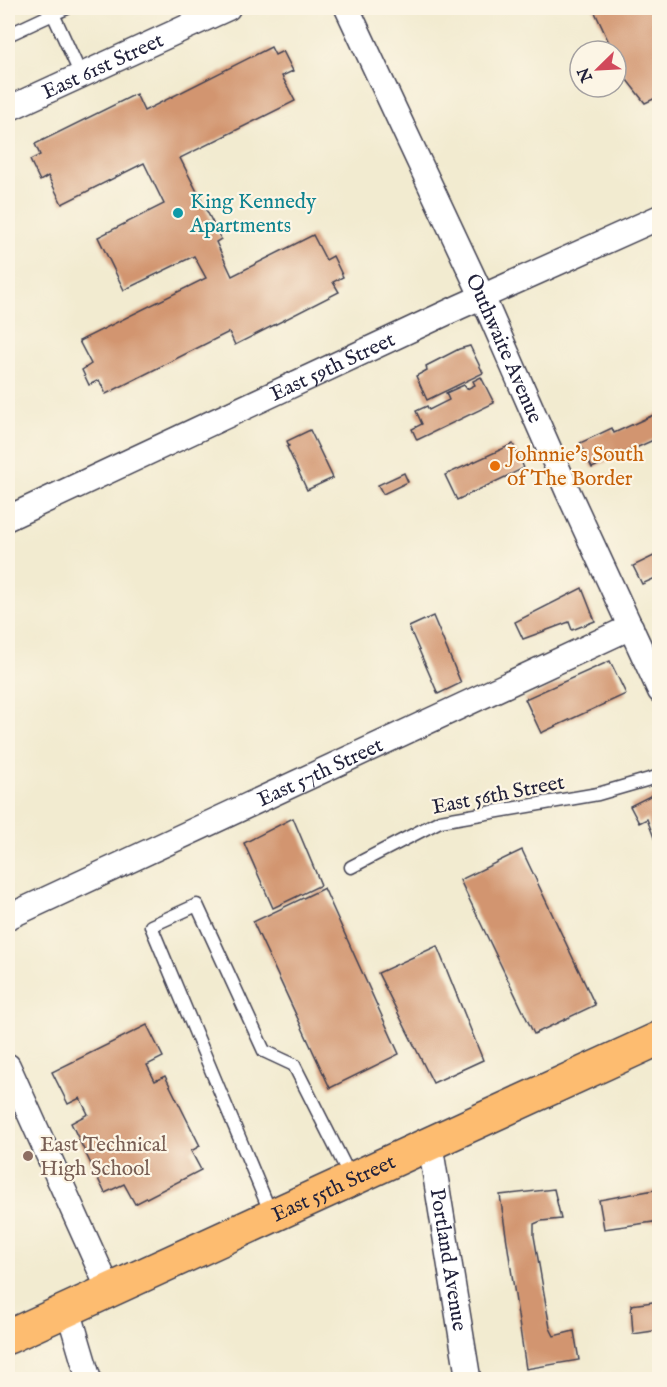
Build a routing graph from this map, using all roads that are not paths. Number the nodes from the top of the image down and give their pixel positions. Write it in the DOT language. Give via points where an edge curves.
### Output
graph roads {
  1 [pos="67,8"];
  2 [pos="228,8"];
  3 [pos="347,8"];
  4 [pos="53,14"];
  5 [pos="197,14"];
  6 [pos="8,35"];
  7 [pos="81,75"];
  8 [pos="8,109"];
  9 [pos="660,217"];
  10 [pos="482,296"];
  11 [pos="8,518"];
  12 [pos="631,627"];
  13 [pos="660,691"];
  14 [pos="660,776"];
  15 [pos="351,867"];
  16 [pos="8,917"];
  17 [pos="660,1038"];
  18 [pos="8,1066"];
  19 [pos="430,1143"];
  20 [pos="351,1179"];
  21 [pos="272,1216"];
  22 [pos="109,1290"];
  23 [pos="68,1309"];
  24 [pos="8,1337"];
  25 [pos="468,1377"];
  26 [pos="90,1380"];
  1 -- 4 [label="lane"];
  2 -- 5 [label="street, East 61st Street"];
  3 -- 10 [label="street, Outhwaite Avenue"];
  4 -- 6 [label="lane"];
  4 -- 7 [label="lane"];
  5 -- 7 [label="street, East 61st Street"];
  7 -- 8 [label="street, East 61st Street"];
  9 -- 10 [label="street, East 59th Street"];
  10 -- 11 [label="street, East 59th Street"];
  10 -- 12 [label="street, Outhwaite Avenue"];
  12 -- 13 [label="street, Outhwaite Avenue"];
  12 -- 16 [label="street, East 57th Street"];
  14 -- 15 [label="lane, East 56th Street" via="598,794 440,821"];
  17 -- 19 [label="main road, East 55th Street"];
  18 -- 22 [label="street"];
  19 -- 20 [label="main road, East 55th Street"];
  19 -- 25 [label="street, Portland Avenue"];
  20 -- 21 [label="main road, East 55th Street"];
  20 -- 21 [label="lane" via="294,1065 264,1051 197,905 151,927"];
  21 -- 22 [label="main road, East 55th Street"];
  22 -- 23 [label="main road, East 55th Street"];
  23 -- 24 [label="main road, East 55th Street"];
  23 -- 26 [label="street"];
}
